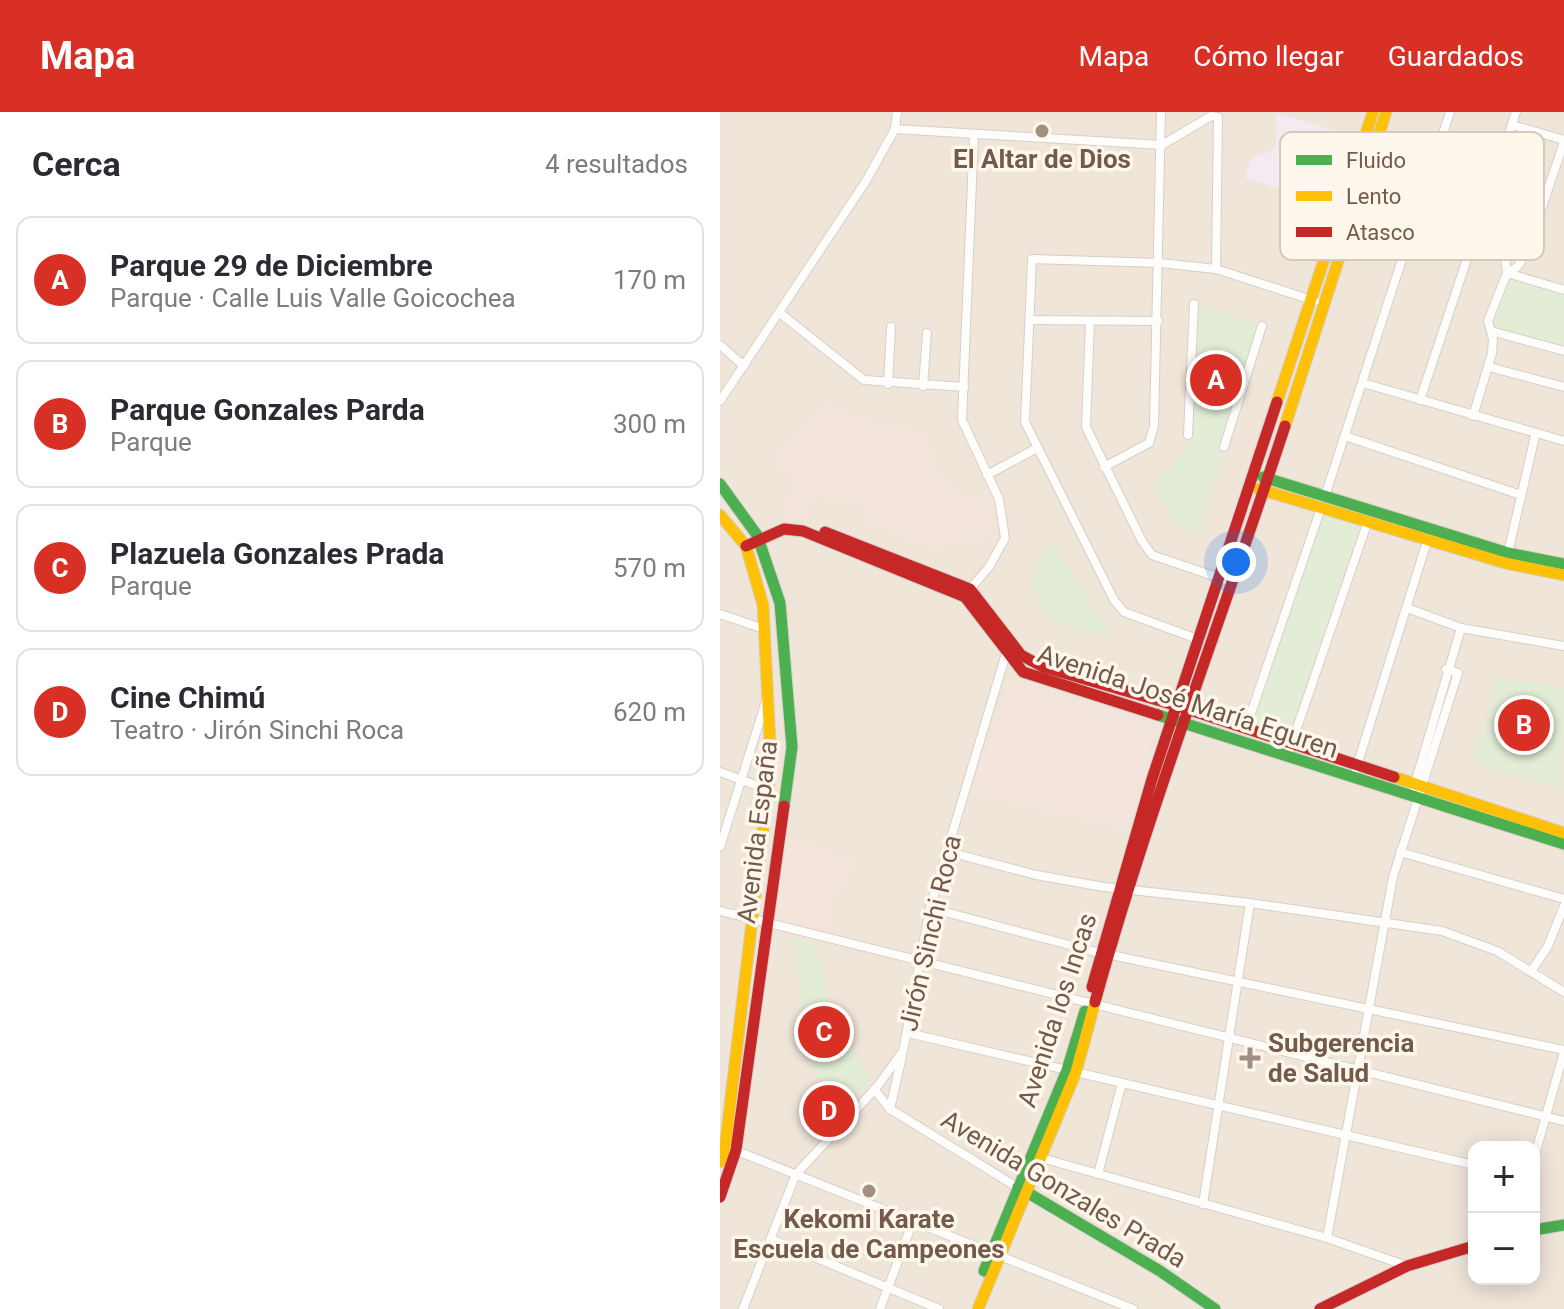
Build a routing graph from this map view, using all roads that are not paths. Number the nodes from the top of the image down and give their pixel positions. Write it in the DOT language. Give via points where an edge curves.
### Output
graph roads {
  1 [pos="897,112"];
  2 [pos="1161,112"];
  3 [pos="1381,112"];
  4 [pos="1450,112"];
  5 [pos="1516,112"];
  6 [pos="1512,125"];
  7 [pos="895,129"];
  8 [pos="1374,132"];
  9 [pos="1375,132"];
  10 [pos="1444,132"];
  11 [pos="1510,132"];
  12 [pos="1535,132"];
  13 [pos="974,134"];
  14 [pos="1544,135"];
  15 [pos="1564,141"];
  16 [pos="1162,145"];
  17 [pos="1544,200"];
  18 [pos="1332,260"];
  19 [pos="1335,260"];
  20 [pos="1404,260"];
  21 [pos="1467,260"];
  22 [pos="1506,260"];
  23 [pos="1522,260"];
  24 [pos="1160,263"];
  25 [pos="1216,269"];
  26 [pos="1507,273"];
  27 [pos="1564,290"];
  28 [pos="1318,301"];
  29 [pos="1194,304"];
  30 [pos="781,314"];
  31 [pos="1029,320"];
  32 [pos="1090,321"];
  33 [pos="1158,321"];
  34 [pos="1262,326"];
  35 [pos="891,327"];
  36 [pos="1491,331"];
  37 [pos="927,333"];
  38 [pos="720,345"];
  39 [pos="1564,351"];
  40 [pos="744,366"];
  41 [pos="1489,367"];
  42 [pos="1363,383"];
  43 [pos="888,384"];
  44 [pos="923,386"];
  45 [pos="964,387"];
  46 [pos="1564,387"];
  47 [pos="1420,400"];
  48 [pos="720,401"];
  49 [pos="1473,416"];
  50 [pos="1188,435"];
  51 [pos="1345,436"];
  52 [pos="1535,436"];
  53 [pos="1564,441"];
  54 [pos="1224,447"];
  55 [pos="1037,448"];
  56 [pos="1104,467"];
  57 [pos="987,475"];
  58 [pos="1253,480"];
  59 [pos="720,484"];
  60 [pos="1265,484"];
  61 [pos="1521,495"];
  62 [pos="1323,502"];
  63 [pos="720,515"];
  64 [pos="1368,521"];
  65 [pos="1429,534"];
  66 [pos="757,536"];
  67 [pos="744,544"];
  68 [pos="1508,553"];
  69 [pos="1564,564"];
  70 [pos="1564,575"];
  71 [pos="1221,578"];
  72 [pos="1234,583"];
  73 [pos="970,589"];
  74 [pos="780,603"];
  75 [pos="763,605"];
  76 [pos="1407,608"];
  77 [pos="720,614"];
  78 [pos="1461,628"];
  79 [pos="764,629"];
  80 [pos="1200,640"];
  81 [pos="1564,646"];
  82 [pos="1005,657"];
  83 [pos="768,692"];
  84 [pos="1184,708"];
  85 [pos="1177,722"];
  86 [pos="1246,728"];
  87 [pos="1292,744"];
  88 [pos="1287,757"];
  89 [pos="1357,765"];
  90 [pos="720,772"];
  91 [pos="1353,778"];
  92 [pos="741,780"];
  93 [pos="1417,784"];
  94 [pos="769,790"];
  95 [pos="1418,799"];
  96 [pos="1564,833"];
  97 [pos="1564,844"];
  98 [pos="720,847"];
  99 [pos="945,851"];
  100 [pos="1400,852"];
  101 [pos="1123,890"];
  102 [pos="1564,899"];
  103 [pos="1250,903"];
  104 [pos="1564,906"];
  105 [pos="930,908"];
  106 [pos="720,911"];
  107 [pos="753,919"];
  108 [pos="1387,922"];
  109 [pos="769,924"];
  110 [pos="1105,953"];
  111 [pos="921,961"];
  112 [pos="1532,970"];
  113 [pos="1241,981"];
  114 [pos="1564,992"];
  115 [pos="1092,1002"];
  116 [pos="1371,1009"];
  117 [pos="908,1033"];
  118 [pos="1232,1037"];
  119 [pos="903,1051"];
  120 [pos="1564,1051"];
  121 [pos="1360,1069"];
  122 [pos="1072,1071"];
  123 [pos="1122,1083"];
  124 [pos="874,1089"];
  125 [pos="1219,1105"];
  126 [pos="890,1109"];
  127 [pos="1546,1116"];
  128 [pos="1564,1121"];
  129 [pos="1347,1135"];
  130 [pos="1539,1141"];
  131 [pos="727,1147"];
  132 [pos="1038,1157"];
  133 [pos="720,1162"];
  134 [pos="1468,1164"];
  135 [pos="796,1174"];
  136 [pos="1098,1174"];
  137 [pos="1021,1189"];
  138 [pos="720,1197"];
  139 [pos="1203,1204"];
  140 [pos="913,1221"];
  141 [pos="1564,1225"];
  142 [pos="1540,1229"];
  143 [pos="1327,1238"];
  144 [pos="771,1239"];
  145 [pos="1468,1248"];
  146 [pos="996,1253"];
  147 [pos="1407,1266"];
  148 [pos="888,1288"];
  149 [pos="743,1309"];
  150 [pos="880,1309"];
  151 [pos="939,1309"];
  152 [pos="970,1309"];
  153 [pos="978,1309"];
  154 [pos="1133,1309"];
  155 [pos="1215,1309"];
  156 [pos="1320,1309"];
  1 -- 7 [label="street"];
  2 -- 16 [label="street"];
  3 -- 8 [label="main road"];
  3 -- 9 [label="main road"];
  4 -- 10 [label="street"];
  5 -- 6 [label="street"];
  6 -- 11 [label="street"];
  6 -- 12 [label="street"];
  7 -- 13 [label="street"];
  7 -- 30 [label="street"];
  13 -- 16 [label="street"];
  13 -- 45 [label="street"];
  14 -- 15 [label="street"];
  15 -- 17 [label="street"];
  16 -- 24 [label="street"];
  16 -- 25 [label="street" via="1211,116 1218,117"];
  18 -- 28 [label="main road"];
  19 -- 28 [label="main road"];
  20 -- 42 [label="street"];
  21 -- 47 [label="street"];
  22 -- 26 [label="street"];
  23 -- 26 [label="street"];
  24 -- 25 [label="street"];
  24 -- 31 [label="street" via="1032,259"];
  24 -- 33 [label="street"];
  25 -- 28 [label="street"];
  26 -- 27 [label="street"];
  26 -- 36 [label="street" via="1488,321"];
  28 -- 58 [label="main road"];
  28 -- 60 [label="main road"];
  29 -- 50 [label="street"];
  30 -- 40 [label="street"];
  30 -- 43 [label="street" via="864,380"];
  31 -- 32 [label="street"];
  31 -- 55 [label="street" via="1025,422"];
  32 -- 33 [label="street"];
  32 -- 56 [label="street" via="1086,427"];
  33 -- 56 [label="street" via="1149,443"];
  34 -- 54 [label="street"];
  35 -- 43 [label="street"];
  36 -- 39 [label="street"];
  36 -- 41 [label="street"];
  37 -- 44 [label="street"];
  38 -- 40 [label="street"];
  40 -- 48 [label="street"];
  41 -- 46 [label="street"];
  41 -- 49 [label="street"];
  42 -- 47 [label="street"];
  42 -- 51 [label="street"];
  43 -- 44 [label="street"];
  44 -- 45 [label="street"];
  45 -- 57 [label="street" via="965,433"];
  47 -- 49 [label="street"];
  49 -- 52 [label="street"];
  51 -- 61 [label="street"];
  51 -- 62 [label="street"];
  52 -- 53 [label="street"];
  52 -- 61 [label="street"];
  55 -- 57 [label="street"];
  55 -- 80 [label="street" via="1124,612"];
  56 -- 71 [label="street" via="1152,555"];
  57 -- 73 [label="street" via="1004,512 1005,538"];
  58 -- 60 [label="main road"];
  58 -- 71 [label="main road"];
  59 -- 66 [label="main road, Avenida España"];
  60 -- 62 [label="main road"];
  60 -- 72 [label="main road"];
  61 -- 68 [label="street"];
  62 -- 64 [label="main road"];
  62 -- 65 [label="main road"];
  62 -- 86 [label="street"];
  63 -- 67 [label="main road, Avenida España"];
  64 -- 65 [label="main road"];
  64 -- 87 [label="street"];
  65 -- 68 [label="main road"];
  65 -- 70 [label="main road" via="1505,563"];
  65 -- 76 [label="street"];
  66 -- 67 [label="main road, Avenida José María Eguren"];
  66 -- 73 [label="main road, Avenida José María Eguren" via="780,523 804,525"];
  66 -- 74 [label="main road, Avenida España"];
  66 -- 82 [label="main road, Avenida José María Eguren" via="784,529 803,531 954,591 976,609"];
  67 -- 75 [label="main road, Avenida España"];
  68 -- 69 [label="main road"];
  71 -- 72 [label="street"];
  71 -- 80 [label="main road"];
  72 -- 84 [label="main road"];
  73 -- 84 [label="main road, Avenida José María Eguren" via="1031,662"];
  74 -- 75 [label="main road" via="775,598"];
  74 -- 109 [label="main road, Avenida España" via="792,757"];
  75 -- 79 [label="main road, Avenida España"];
  76 -- 78 [label="street"];
  76 -- 89 [label="street"];
  77 -- 79 [label="street"];
  78 -- 81 [label="street"];
  78 -- 93 [label="street" via="1446,669 1458,673"];
  79 -- 83 [label="main road, Avenida España"];
  80 -- 84 [label="main road"];
  82 -- 85 [label="main road, Avenida José María Eguren" via="1023,672"];
  82 -- 99 [label="street, Jirón Sinchi Roca"];
  83 -- 92 [label="street"];
  83 -- 94 [label="main road, Avenida España"];
  84 -- 85 [label="main road, Avenida los Incas"];
  84 -- 86 [label="main road, Avenida José María Eguren"];
  85 -- 88 [label="main road, Avenida José María Eguren"];
  85 -- 101 [label="main road, Avenida los Incas"];
  86 -- 87 [label="main road, Avenida José María Eguren"];
  87 -- 88 [label="street"];
  87 -- 89 [label="main road, Avenida José María Eguren"];
  88 -- 91 [label="main road, Avenida José María Eguren"];
  89 -- 91 [label="street"];
  89 -- 93 [label="main road, Avenida José María Eguren"];
  90 -- 92 [label="street"];
  91 -- 95 [label="main road, Avenida José María Eguren"];
  92 -- 94 [label="street"];
  92 -- 98 [label="street"];
  93 -- 95 [label="street"];
  93 -- 96 [label="main road, Avenida José María Eguren"];
  94 -- 107 [label="main road, Avenida España"];
  95 -- 97 [label="main road, Avenida José María Eguren"];
  95 -- 100 [label="street"];
  99 -- 101 [label="street"];
  99 -- 105 [label="street, Jirón Sinchi Roca"];
  100 -- 102 [label="street"];
  100 -- 108 [label="street"];
  101 -- 103 [label="street"];
  101 -- 110 [label="main road, Avenida los Incas"];
  103 -- 108 [label="street"];
  103 -- 113 [label="street"];
  104 -- 112 [label="street"];
  105 -- 110 [label="street"];
  105 -- 111 [label="street, Jirón Sinchi Roca"];
  106 -- 107 [label="street"];
  107 -- 109 [label="street"];
  107 -- 131 [label="main road, Avenida España"];
  108 -- 112 [label="street" via="1467,938"];
  108 -- 116 [label="street"];
  109 -- 111 [label="street"];
  109 -- 131 [label="main road, Avenida España"];
  110 -- 113 [label="street"];
  110 -- 115 [label="main road, Avenida los Incas"];
  111 -- 115 [label="street"];
  111 -- 117 [label="street, Jirón Sinchi Roca"];
  112 -- 114 [label="street"];
  113 -- 116 [label="street"];
  113 -- 118 [label="street"];
  115 -- 118 [label="street"];
  115 -- 122 [label="main road, Avenida los Incas"];
  116 -- 120 [label="street"];
  116 -- 121 [label="street"];
  117 -- 119 [label="street, Jirón Sinchi Roca"];
  117 -- 122 [label="street"];
  118 -- 121 [label="street"];
  118 -- 125 [label="street"];
  119 -- 124 [label="street, Jirón Sinchi Roca"];
  119 -- 126 [label="street"];
  120 -- 127 [label="street"];
  121 -- 127 [label="street"];
  121 -- 129 [label="street"];
  122 -- 123 [label="street"];
  122 -- 132 [label="main road, Avenida los Incas"];
  122 -- 137 [label="main road, Avenida los Incas"];
  123 -- 125 [label="street"];
  123 -- 136 [label="street"];
  124 -- 126 [label="street, Avenida Gonzales Prada"];
  124 -- 135 [label="street, Jirón Sinchi Roca"];
  125 -- 129 [label="street"];
  125 -- 139 [label="street"];
  126 -- 137 [label="street, Avenida Gonzales Prada"];
  127 -- 128 [label="street"];
  127 -- 130 [label="street"];
  129 -- 134 [label="street"];
  129 -- 143 [label="street"];
  131 -- 133 [label="main road, Avenida España"];
  131 -- 135 [label="street"];
  131 -- 138 [label="main road, Avenida España"];
  132 -- 136 [label="street"];
  132 -- 137 [label="main road, Avenida los Incas"];
  135 -- 140 [label="street"];
  135 -- 144 [label="street, Jirón Sinchi Roca"];
  136 -- 139 [label="street"];
  137 -- 146 [label="main road, Avenida los Incas"];
  137 -- 155 [label="main road, Avenida Gonzales Prada"];
  139 -- 143 [label="street"];
  140 -- 146 [label="street"];
  140 -- 148 [label="street"];
  141 -- 142 [label="main road"];
  143 -- 147 [label="street"];
  144 -- 148 [label="street"];
  144 -- 149 [label="street, Jirón Sinchi Roca"];
  145 -- 147 [label="main road"];
  146 -- 152 [label="main road, Avenida los Incas"];
  146 -- 153 [label="main road, Avenida los Incas"];
  146 -- 154 [label="street"];
  147 -- 156 [label="main road"];
  148 -- 150 [label="street"];
  148 -- 151 [label="street"];
}
